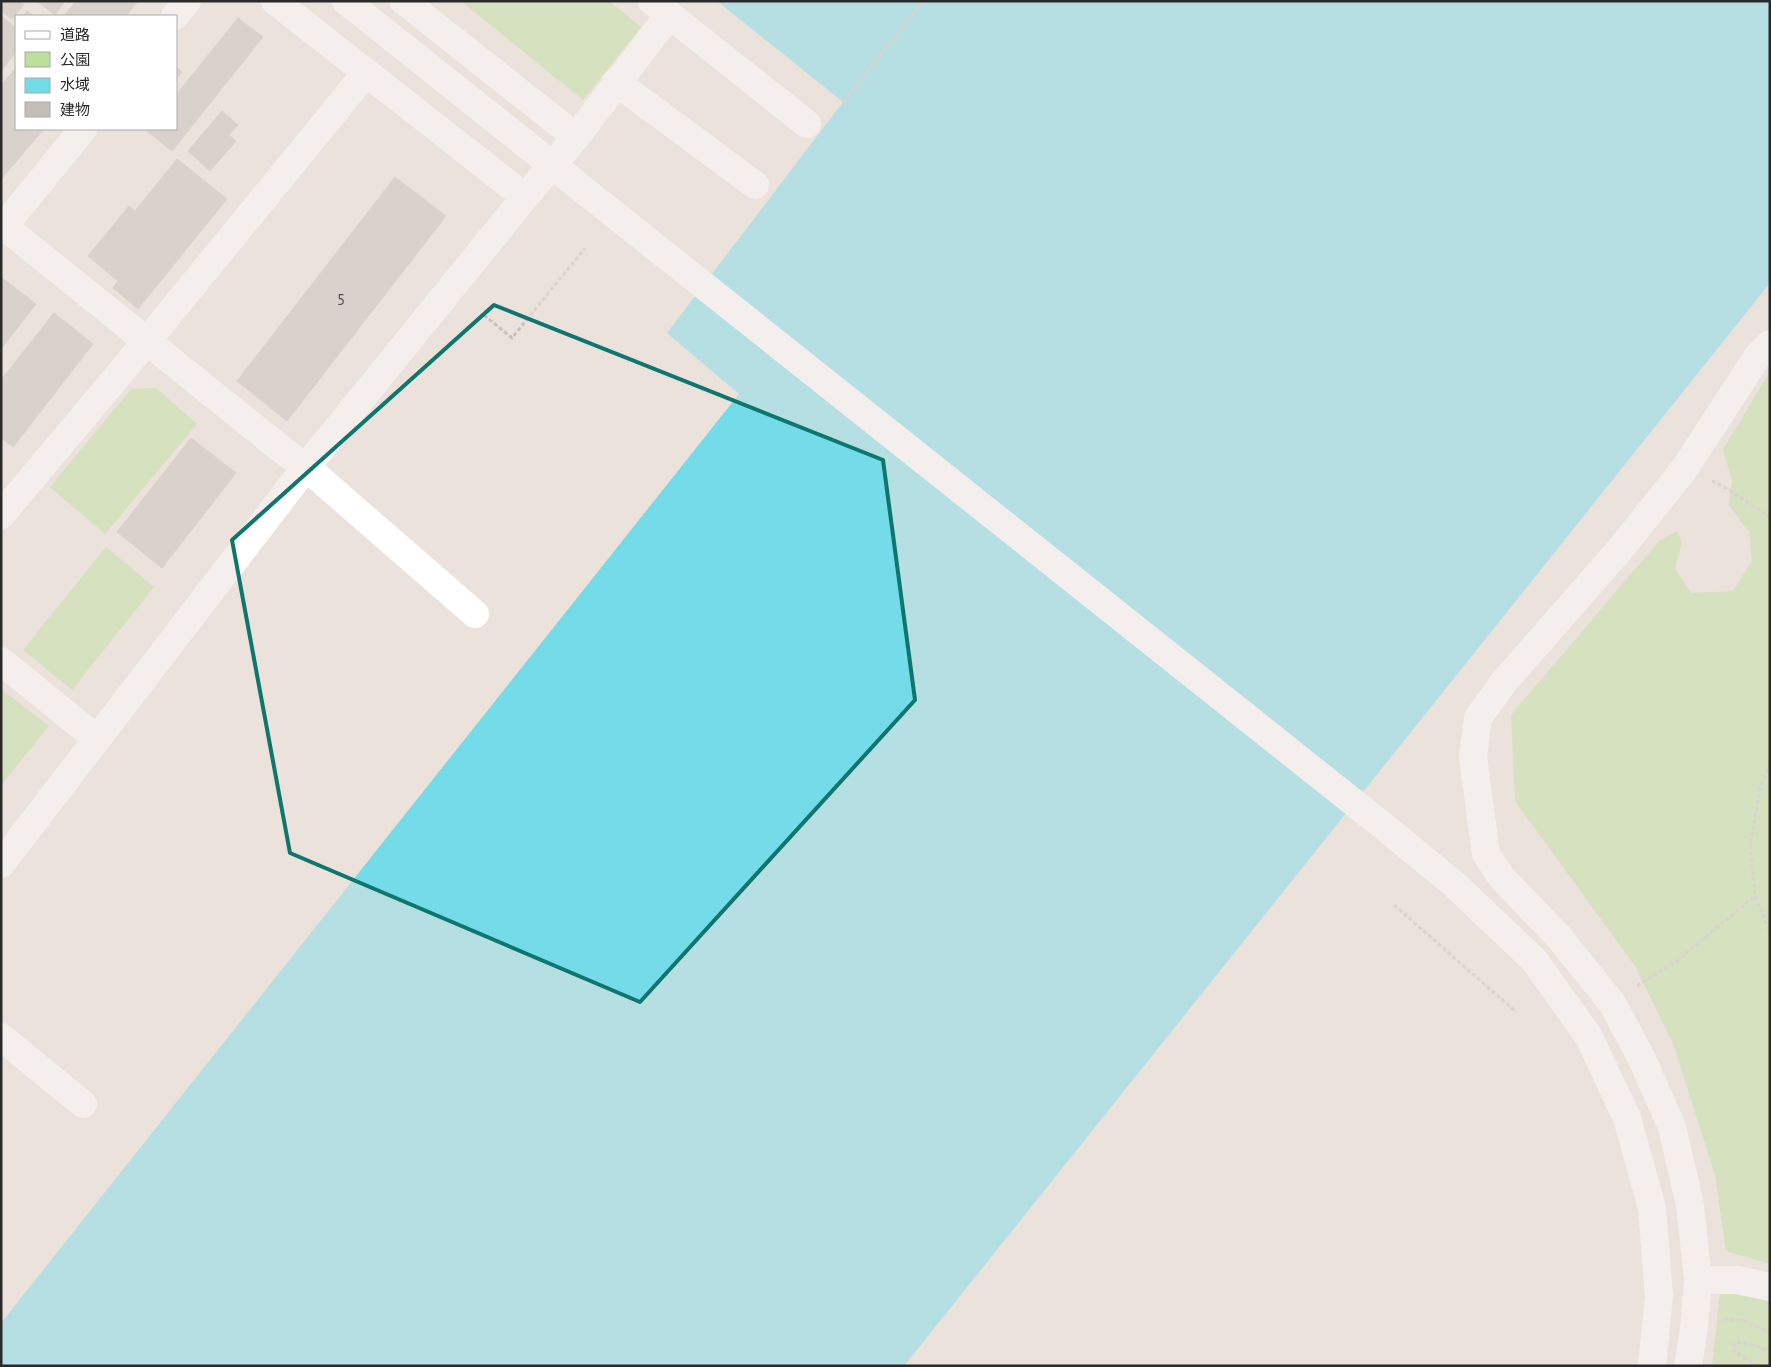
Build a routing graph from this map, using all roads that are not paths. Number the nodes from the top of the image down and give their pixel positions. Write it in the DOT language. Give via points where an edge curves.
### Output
graph roads {
  1 [pos="187,1"];
  2 [pos="275,1"];
  3 [pos="346,1"];
  4 [pos="404,1"];
  5 [pos="661,8"];
  6 [pos="176,15"];
  7 [pos="366,73"];
  8 [pos="616,82"];
  9 [pos="807,124"];
  10 [pos="83,130"];
  11 [pos="576,137"];
  12 [pos="755,185"];
  13 [pos="525,197"];
  14 [pos="2,227"];
  15 [pos="147,341"];
  16 [pos="1770,344"];
  17 [pos="306,466"];
  18 [pos="1,515"];
  19 [pos="475,614"];
  20 [pos="1,661"];
  21 [pos="97,739"];
  22 [pos="1,864"];
  23 [pos="1,1036"];
  24 [pos="83,1104"];
  25 [pos="1698,1280"];
  26 [pos="1770,1287"];
  27 [pos="1652,1366"];
  28 [pos="1688,1366"];
  1 -- 6 [label="street"];
  2 -- 7 [label="street"];
  3 -- 27 [label="street" via="1382,825 1454,884 1534,960 1589,1037 1627,1118 1652,1208 1659,1296"];
  4 -- 11 [label="street"];
  5 -- 8 [label="street"];
  5 -- 9 [label="street"];
  7 -- 13 [label="street"];
  7 -- 15 [label="street"];
  8 -- 11 [label="street"];
  8 -- 12 [label="street"];
  10 -- 14 [label="street"];
  11 -- 13 [label="street"];
  13 -- 17 [label="street"];
  14 -- 15 [label="street"];
  15 -- 17 [label="street"];
  15 -- 18 [label="street"];
  16 -- 25 [label="street" via="1757,357 1685,468 1617,553 1503,683 1478,718 1472,757 1486,854 1502,878 1558,936 1612,1003 1641,1057 1672,1127 1690,1205"];
  17 -- 19 [label="street"];
  17 -- 21 [label="street"];
  20 -- 21 [label="street"];
  21 -- 22 [label="street"];
  23 -- 24 [label="street"];
  25 -- 26 [label="street" via="1737,1280"];
  25 -- 28 [label="street"];
}
